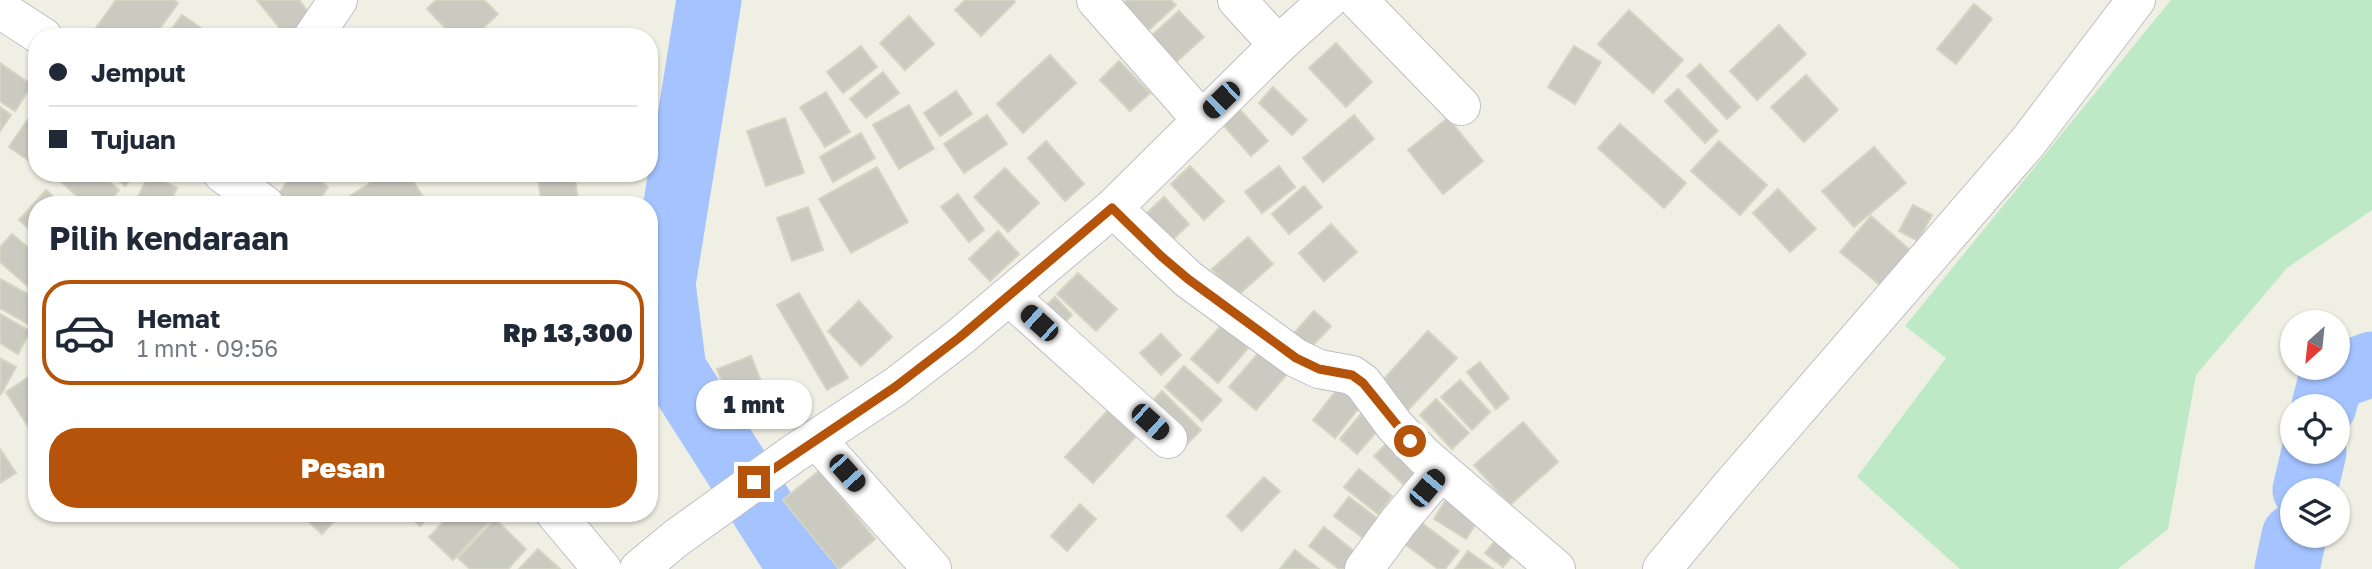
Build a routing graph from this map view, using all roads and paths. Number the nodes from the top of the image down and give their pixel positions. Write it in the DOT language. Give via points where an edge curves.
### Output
graph roads {
  1 [pos="338,0"];
  2 [pos="1096,0"];
  3 [pos="1237,0"];
  4 [pos="1328,0"];
  5 [pos="1358,0"];
  6 [pos="2136,0"];
  7 [pos="0,9"];
  8 [pos="29,28"];
  9 [pos="319,28"];
  10 [pos="1278,45"];
  11 [pos="1461,106"];
  12 [pos="1202,119"];
  13 [pos="234,182"];
  14 [pos="253,196"];
  15 [pos="1112,208"];
  16 [pos="1009,296"];
  17 [pos="1168,439"];
  18 [pos="805,447"];
  19 [pos="1441,471"];
  20 [pos="563,522"];
  21 [pos="602,569"];
  22 [pos="639,569"];
  23 [pos="932,569"];
  24 [pos="1364,569"];
  25 [pos="1556,569"];
  26 [pos="1662,569"];
  1 -- 9 [label="street"];
  2 -- 12 [label="street"];
  3 -- 10 [label="street"];
  4 -- 10 [label="street"];
  5 -- 11 [label="street"];
  6 -- 26 [label="street" via="2028,142"];
  7 -- 8 [label="street"];
  10 -- 12 [label="street"];
  12 -- 15 [label="street"];
  13 -- 14 [label="street"];
  15 -- 16 [label="street"];
  15 -- 19 [label="street" via="1188,279 1296,358 1319,369 1352,375 1363,383 1395,426"];
  16 -- 17 [label="street"];
  16 -- 18 [label="street" via="895,387"];
  18 -- 22 [label="street"];
  18 -- 23 [label="street"];
  19 -- 24 [label="street"];
  19 -- 25 [label="street"];
  20 -- 21 [label="street"];
}
